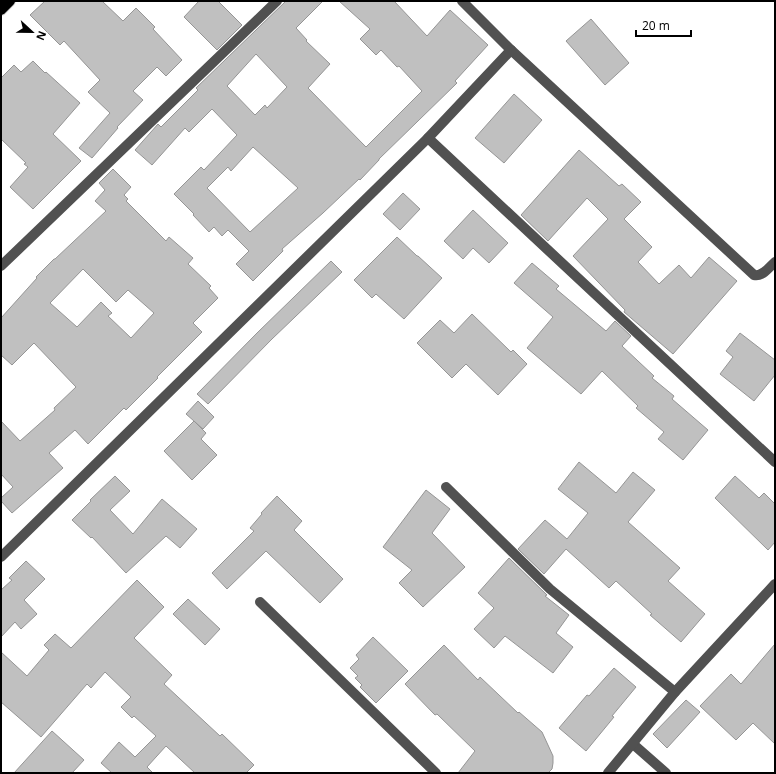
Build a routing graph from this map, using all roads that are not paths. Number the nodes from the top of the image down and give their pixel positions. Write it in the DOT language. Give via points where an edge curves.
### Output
graph roads {
  1 [pos="10,1"];
  2 [pos="277,1"];
  3 [pos="462,1"];
  4 [pos="1,10"];
  5 [pos="511,50"];
  6 [pos="428,138"];
  7 [pos="775,262"];
  8 [pos="1,266"];
  9 [pos="775,462"];
  10 [pos="446,487"];
  11 [pos="1,557"];
  12 [pos="775,584"];
  13 [pos="260,602"];
  14 [pos="675,692"];
  15 [pos="633,744"];
  16 [pos="436,773"];
  17 [pos="608,773"];
  18 [pos="666,773"];
  1 -- 4 [label="main road"];
  2 -- 8 [label="street"];
  3 -- 5 [label="street"];
  5 -- 6 [label="street"];
  5 -- 7 [label="street" via="754,275 763,273"];
  6 -- 9 [label="street"];
  6 -- 11 [label="street"];
  10 -- 14 [label="street" via="550,589"];
  12 -- 14 [label="street"];
  13 -- 16 [label="street"];
  14 -- 15 [label="street"];
  15 -- 17 [label="street"];
  15 -- 18 [label="street"];
}
